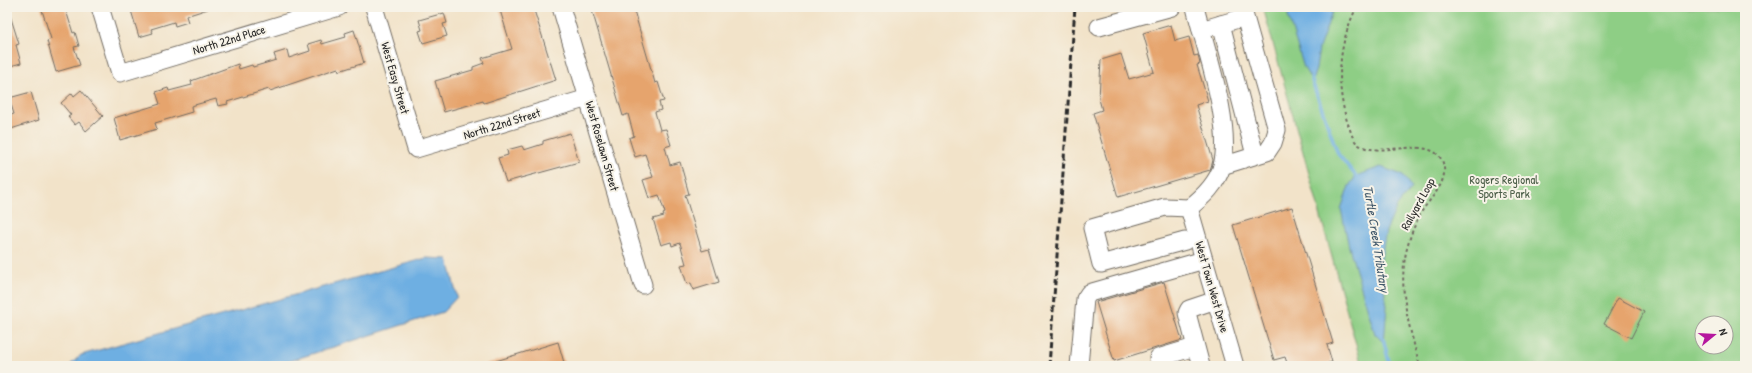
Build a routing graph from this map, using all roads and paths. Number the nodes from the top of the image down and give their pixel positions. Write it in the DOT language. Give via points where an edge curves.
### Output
graph roads {
  1 [pos="100,7"];
  2 [pos="339,7"];
  3 [pos="374,7"];
  4 [pos="561,7"];
  5 [pos="1172,7"];
  6 [pos="1195,7"];
  7 [pos="1357,7"];
  8 [pos="1221,24"];
  9 [pos="1099,27"];
  10 [pos="1200,30"];
  11 [pos="588,98"];
  12 [pos="416,149"];
  13 [pos="1255,155"];
  14 [pos="1222,166"];
  15 [pos="1189,208"];
  16 [pos="1185,240"];
  17 [pos="1204,260"];
  18 [pos="643,285"];
  19 [pos="1216,300"];
  20 [pos="1195,347"];
  21 [pos="1158,358"];
  22 [pos="1078,366"];
  23 [pos="1201,366"];
  24 [pos="1235,366"];
  25 [pos="1420,366"];
  1 -- 2 [label="street, North 22nd Place" via="120,73"];
  3 -- 12 [label="street, West Easy Street"];
  4 -- 11 [label="street, West Roselawn Street"];
  5 -- 9 [label="street"];
  6 -- 10 [label="street"];
  7 -- 25 [label="path, Railyard Loop" via="1350,20 1339,72 1340,95 1353,138 1368,149 1416,147 1428,150 1438,155 1443,164 1441,184 1415,225 1403,264 1403,291"];
  8 -- 10 [label="street"];
  8 -- 13 [label="street"];
  8 -- 13 [label="street" via="1245,17 1277,130 1273,144 1267,152"];
  10 -- 14 [label="street" via="1220,107 1224,139"];
  11 -- 12 [label="street, North 22nd Street"];
  11 -- 18 [label="street, West Roselawn Street"];
  13 -- 14 [label="street"];
  14 -- 15 [label="street" via="1214,184"];
  15 -- 16 [label="street" via="1166,207 1092,228 1101,264"];
  15 -- 17 [label="street, West Town West Drive"];
  17 -- 19 [label="street, West Town West Drive"];
  17 -- 22 [label="street" via="1089,293 1085,298"];
  19 -- 20 [label="street" via="1189,309 1187,313"];
  19 -- 24 [label="street, West Town West Drive"];
  20 -- 21 [label="street"];
  20 -- 23 [label="street"];
}
